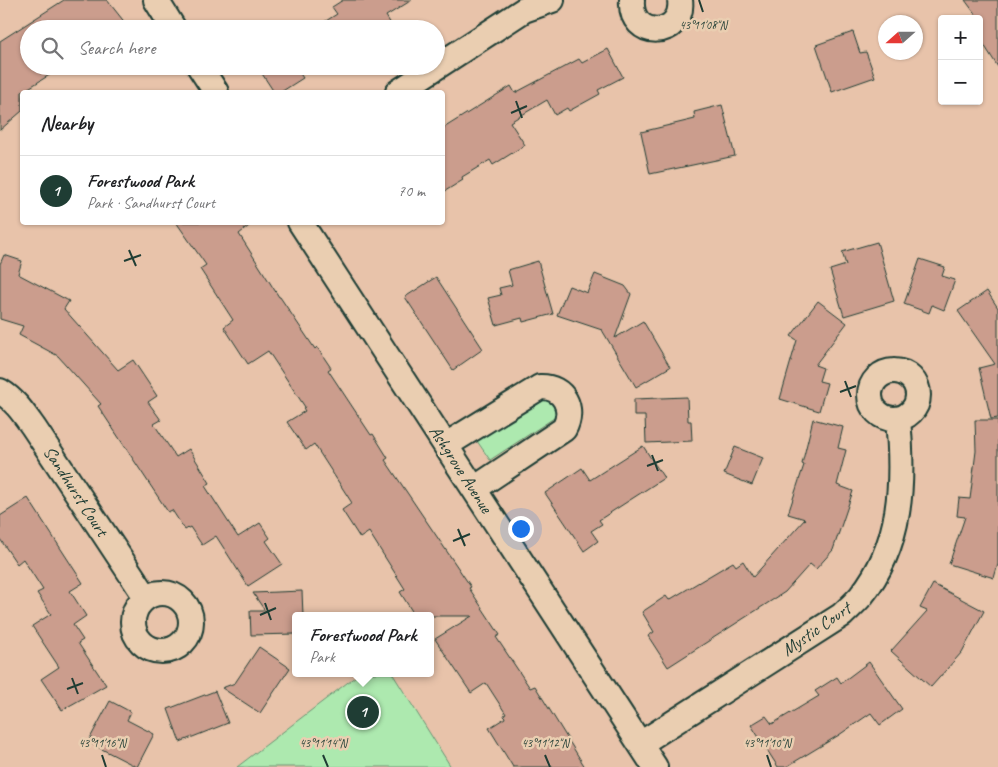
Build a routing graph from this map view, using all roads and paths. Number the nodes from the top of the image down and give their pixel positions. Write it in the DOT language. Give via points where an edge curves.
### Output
graph roads {
  1 [pos="156,0"];
  2 [pos="552,0"];
  3 [pos="632,0"];
  4 [pos="680,0"];
  5 [pos="168,20"];
  6 [pos="445,61"];
  7 [pos="205,75"];
  8 [pos="424,75"];
  9 [pos="215,90"];
  10 [pos="401,90"];
  11 [pos="302,225"];
  12 [pos="0,391"];
  13 [pos="898,420"];
  14 [pos="446,445"];
  15 [pos="474,489"];
  16 [pos="146,597"];
  17 [pos="640,744"];
  18 [pos="655,767"];
  1 -- 5 [label="street"];
  2 -- 6 [label="street" via="524,10"];
  3 -- 4 [label="street" via="633,15 638,22 653,30 662,30 676,21"];
  7 -- 9 [label="street"];
  8 -- 10 [label="street"];
  11 -- 14 [label="street, Ashgrove Avenue"];
  12 -- 16 [label="street, Sandhurst Court" via="8,395 34,428"];
  13 -- 17 [label="street, Mystic Court" via="900,494 896,523 887,551 861,595 842,615"];
  14 -- 15 [label="street, Ashgrove Avenue"];
  14 -- 15 [label="street" via="540,387 553,388 565,399 569,415 564,429"];
  15 -- 17 [label="street, Ashgrove Avenue"];
  17 -- 18 [label="street, Ashgrove Avenue"];
}
